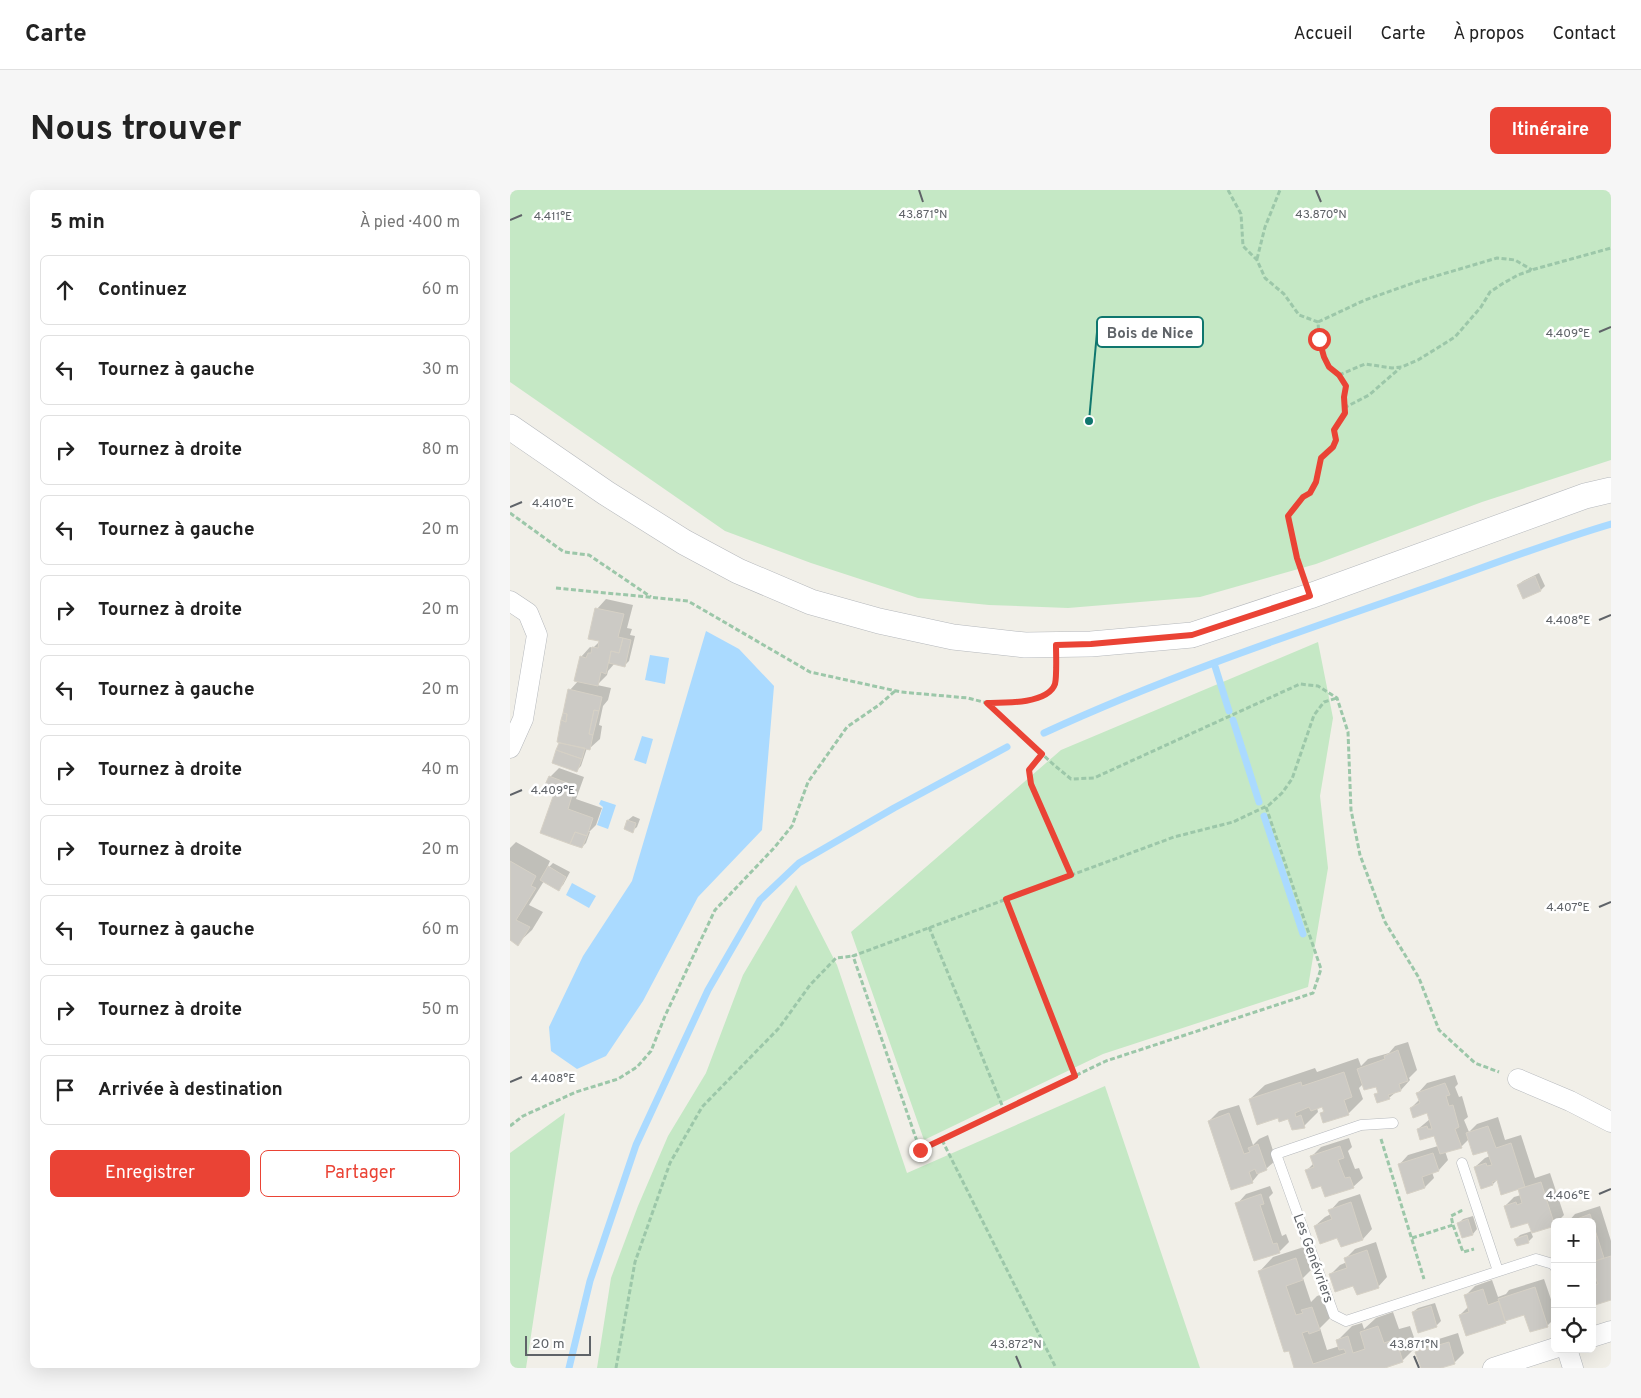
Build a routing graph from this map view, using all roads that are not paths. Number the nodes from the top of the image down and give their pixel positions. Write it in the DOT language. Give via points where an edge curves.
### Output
graph roads {
  1 [pos="510,427"];
  2 [pos="1611,490"];
  3 [pos="510,601"];
  4 [pos="510,748"];
  5 [pos="1518,1079"];
  6 [pos="1611,1122"];
  7 [pos="1393,1123"];
  8 [pos="1462,1163"];
  9 [pos="1551,1263"];
  10 [pos="1498,1271"];
  11 [pos="1611,1331"];
  12 [pos="1596,1336"];
  13 [pos="1551,1349"];
  14 [pos="1568,1353"];
  15 [pos="1494,1368"];
  16 [pos="1573,1368"];
  1 -- 2 [label="street" via="684,542 811,602 953,637 1025,645 1091,644 1192,635 1310,596 1585,496"];
  3 -- 4 [label="street" via="528,613 537,635 522,719"];
  5 -- 6 [label="street"];
  7 -- 10 [label="lane, Les Genévriers" via="1361,1125 1276,1154 1334,1314 1346,1321"];
  8 -- 10 [label="lane"];
  9 -- 10 [label="lane, Les Genévriers" via="1536,1259"];
  11 -- 12 [label="street"];
  13 -- 15 [label="street"];
  14 -- 16 [label="street"];
}
